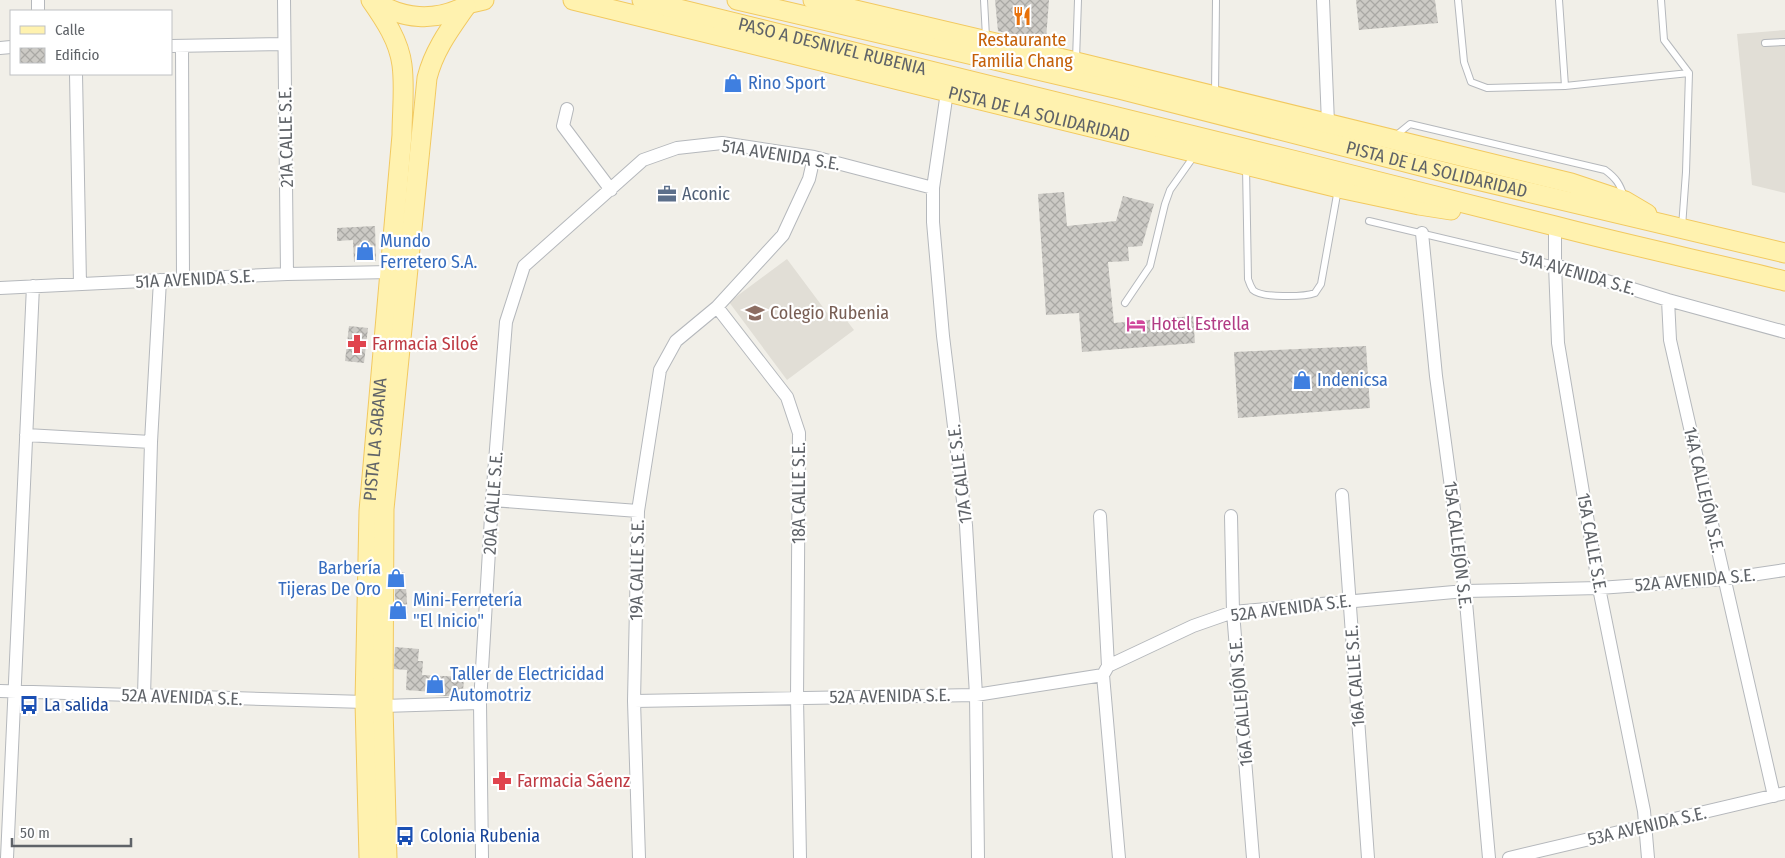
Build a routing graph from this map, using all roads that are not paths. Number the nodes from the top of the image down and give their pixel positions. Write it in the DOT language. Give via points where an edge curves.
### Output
graph roads {
  1 [pos="284,0"];
  2 [pos="372,0"];
  3 [pos="573,0"];
  4 [pos="642,0"];
  5 [pos="737,0"];
  6 [pos="813,0"];
  7 [pos="984,0"];
  8 [pos="1078,0"];
  9 [pos="1216,0"];
  10 [pos="1323,0"];
  11 [pos="1458,0"];
  12 [pos="1559,0"];
  13 [pos="1661,0"];
  14 [pos="474,2"];
  15 [pos="986,41"];
  16 [pos="1785,42"];
  17 [pos="1765,43"];
  18 [pos="284,44"];
  19 [pos="176,46"];
  20 [pos="1076,62"];
  21 [pos="1031,69"];
  22 [pos="1689,73"];
  23 [pos="76,75"];
  24 [pos="1565,86"];
  25 [pos="947,92"];
  26 [pos="1023,93"];
  27 [pos="1215,95"];
  28 [pos="567,109"];
  29 [pos="1328,123"];
  30 [pos="1196,152"];
  31 [pos="814,157"];
  32 [pos="1246,165"];
  33 [pos="933,188"];
  34 [pos="1339,188"];
  35 [pos="611,190"];
  36 [pos="1507,213"];
  37 [pos="1369,221"];
  38 [pos="1661,223"];
  39 [pos="1555,227"];
  40 [pos="1682,228"];
  41 [pos="1422,233"];
  42 [pos="1785,253"];
  43 [pos="1555,265"];
  44 [pos="391,272"];
  45 [pos="288,274"];
  46 [pos="183,279"];
  47 [pos="160,280"];
  48 [pos="1785,281"];
  49 [pos="80,284"];
  50 [pos="33,286"];
  51 [pos="0,288"];
  52 [pos="1668,300"];
  53 [pos="1125,303"];
  54 [pos="717,307"];
  55 [pos="1785,333"];
  56 [pos="26,435"];
  57 [pos="151,442"];
  58 [pos="1342,495"];
  59 [pos="492,500"];
  60 [pos="638,511"];
  61 [pos="1100,516"];
  62 [pos="1231,516"];
  63 [pos="1785,570"];
  64 [pos="1725,580"];
  65 [pos="1599,588"];
  66 [pos="1465,591"];
  67 [pos="1350,601"];
  68 [pos="1233,612"];
  69 [pos="1105,670"];
  70 [pos="0,691"];
  71 [pos="15,691"];
  72 [pos="976,695"];
  73 [pos="144,696"];
  74 [pos="797,698"];
  75 [pos="634,701"];
  76 [pos="480,703"];
  77 [pos="374,704"];
  78 [pos="1780,794"];
  79 [pos="1645,826"];
  80 [pos="7,858"];
  81 [pos="369,858"];
  82 [pos="387,858"];
  83 [pos="482,858"];
  84 [pos="639,858"];
  85 [pos="800,858"];
  86 [pos="978,858"];
  87 [pos="1119,858"];
  88 [pos="1253,858"];
  89 [pos="1368,858"];
  90 [pos="1489,858"];
  91 [pos="1509,858"];
  92 [pos="1648,858"];
  1 -- 18 [label="street, 21A CALLE S.E."];
  2 -- 14 [label="main road" via="391,11 419,17 439,16"];
  2 -- 44 [label="main road, PISTA LA SABANA" via="391,32 402,65 402,135"];
  3 -- 25 [label="main road, PISTA DE LA SOLIDARIDAD"];
  4 -- 26 [label="main road, PASO A DESNIVEL RUBENIA"];
  5 -- 21 [label="main road, PASO A DESNIVEL RUBENIA"];
  6 -- 15 [label="main road, PISTA DE LA SOLIDARIDAD"];
  7 -- 15 [label="lane"];
  8 -- 20 [label="lane"];
  9 -- 27 [label="lane"];
  10 -- 29 [label="street"];
  11 -- 24 [label="lane" via="1464,62 1471,82 1487,88"];
  12 -- 24 [label="lane"];
  13 -- 22 [label="lane" via="1664,40"];
  14 -- 77 [label="main road, PISTA LA SABANA" via="444,37 428,78 384,509"];
  15 -- 20 [label="main road, PISTA DE LA SOLIDARIDAD"];
  16 -- 17 [label="lane"];
  18 -- 19 [label="street"];
  18 -- 45 [label="street, 21A CALLE S.E."];
  19 -- 46 [label="street"];
  20 -- 27 [label="main road, PISTA DE LA SOLIDARIDAD"];
  21 -- 38 [label="main road, PISTA DE LA SOLIDARIDAD"];
  22 -- 24 [label="lane"];
  22 -- 40 [label="lane"];
  23 -- 49 [label="street"];
  25 -- 30 [label="main road, PISTA DE LA SOLIDARIDAD"];
  25 -- 33 [label="street, 17A CALLE S.E."];
  26 -- 36 [label="main road, PISTA DE LA SOLIDARIDAD"];
  27 -- 29 [label="main road, PISTA DE LA SOLIDARIDAD"];
  28 -- 35 [label="street" via="564,126"];
  29 -- 38 [label="main road, PISTA DE LA SOLIDARIDAD" via="1571,182 1625,200"];
  30 -- 32 [label="main road, PISTA DE LA SOLIDARIDAD"];
  30 -- 53 [label="lane" via="1170,190 1150,266"];
  31 -- 33 [label="street, 51A AVENIDA S.E."];
  31 -- 35 [label="street, 51A AVENIDA S.E." via="722,143 677,148 643,160"];
  31 -- 54 [label="street" via="809,179 783,235"];
  32 -- 34 [label="main road, PISTA DE LA SOLIDARIDAD"];
  32 -- 34 [label="lane" via="1248,279 1252,289 1259,294 1306,296 1315,293 1321,284"];
  33 -- 72 [label="street, 17A CALLE S.E." via="943,336 966,525"];
  34 -- 36 [label="main road, PISTA DE LA SOLIDARIDAD" via="1419,205"];
  35 -- 59 [label="street, 20A CALLE S.E." via="524,266 506,322"];
  36 -- 39 [label="main road, PISTA DE LA SOLIDARIDAD"];
  37 -- 41 [label="lane, 51A AVENIDA S.E."];
  38 -- 40 [label="main road, PISTA DE LA SOLIDARIDAD"];
  39 -- 43 [label="street, 15A CALLE S.E."];
  39 -- 48 [label="main road, PISTA DE LA SOLIDARIDAD"];
  40 -- 42 [label="main road, PISTA DE LA SOLIDARIDAD"];
  41 -- 43 [label="lane, 51A AVENIDA S.E."];
  41 -- 66 [label="street, 15A CALLEJÓN S.E." via="1436,376"];
  43 -- 52 [label="street, 51A AVENIDA S.E."];
  43 -- 65 [label="street, 15A CALLE S.E." via="1558,344"];
  44 -- 45 [label="street, 51A AVENIDA S.E."];
  44 -- 77 [label="main road, PISTA LA SABANA" via="369,511"];
  45 -- 46 [label="street, 51A AVENIDA S.E."];
  46 -- 47 [label="street, 51A AVENIDA S.E."];
  47 -- 49 [label="street, 51A AVENIDA S.E."];
  47 -- 57 [label="street"];
  49 -- 50 [label="street, 51A AVENIDA S.E."];
  50 -- 51 [label="street, 51A AVENIDA S.E."];
  50 -- 56 [label="street"];
  52 -- 55 [label="street, 51A AVENIDA S.E."];
  52 -- 64 [label="street, 14A CALLEJÓN S.E." via="1670,340"];
  54 -- 60 [label="street, 19A CALLE S.E." via="676,341 660,370"];
  54 -- 74 [label="street, 18A CALLE S.E." via="787,397 799,433"];
  56 -- 57 [label="street"];
  56 -- 71 [label="street"];
  57 -- 73 [label="street"];
  58 -- 67 [label="street, 16A CALLE S.E."];
  59 -- 60 [label="street"];
  59 -- 76 [label="street, 20A CALLE S.E."];
  60 -- 75 [label="street, 19A CALLE S.E."];
  61 -- 69 [label="street"];
  62 -- 68 [label="street, 16A CALLEJÓN S.E."];
  63 -- 64 [label="street, 52A AVENIDA S.E."];
  64 -- 65 [label="street, 52A AVENIDA S.E."];
  64 -- 78 [label="street, 14A CALLEJÓN S.E."];
  65 -- 66 [label="street, 52A AVENIDA S.E."];
  65 -- 79 [label="street, 15A CALLE S.E."];
  66 -- 67 [label="street, 52A AVENIDA S.E."];
  66 -- 90 [label="street, 15A CALLEJÓN S.E."];
  67 -- 68 [label="street, 52A AVENIDA S.E."];
  67 -- 89 [label="street, 16A CALLE S.E."];
  68 -- 69 [label="street, 52A AVENIDA S.E." via="1193,626"];
  68 -- 88 [label="street, 16A CALLEJÓN S.E."];
  69 -- 72 [label="street, 52A AVENIDA S.E."];
  69 -- 87 [label="street"];
  70 -- 71 [label="street, 52A AVENIDA S.E."];
  71 -- 73 [label="street, 52A AVENIDA S.E."];
  71 -- 80 [label="street"];
  72 -- 74 [label="street, 52A AVENIDA S.E."];
  72 -- 86 [label="street, 17A CALLE S.E."];
  73 -- 77 [label="street, 52A AVENIDA S.E."];
  74 -- 75 [label="street, 52A AVENIDA S.E."];
  74 -- 85 [label="street, 18A CALLE S.E."];
  75 -- 84 [label="street, 19A CALLE S.E."];
  76 -- 77 [label="street, 52A AVENIDA S.E."];
  76 -- 83 [label="street, 20A CALLE S.E."];
  77 -- 81 [label="main road, PISTA LA SABANA"];
  77 -- 82 [label="main road, PISTA LA SABANA"];
  78 -- 79 [label="street, 53A AVENIDA S.E."];
  79 -- 91 [label="street, 53A AVENIDA S.E."];
  79 -- 92 [label="street, 15A CALLE S.E."];
}
